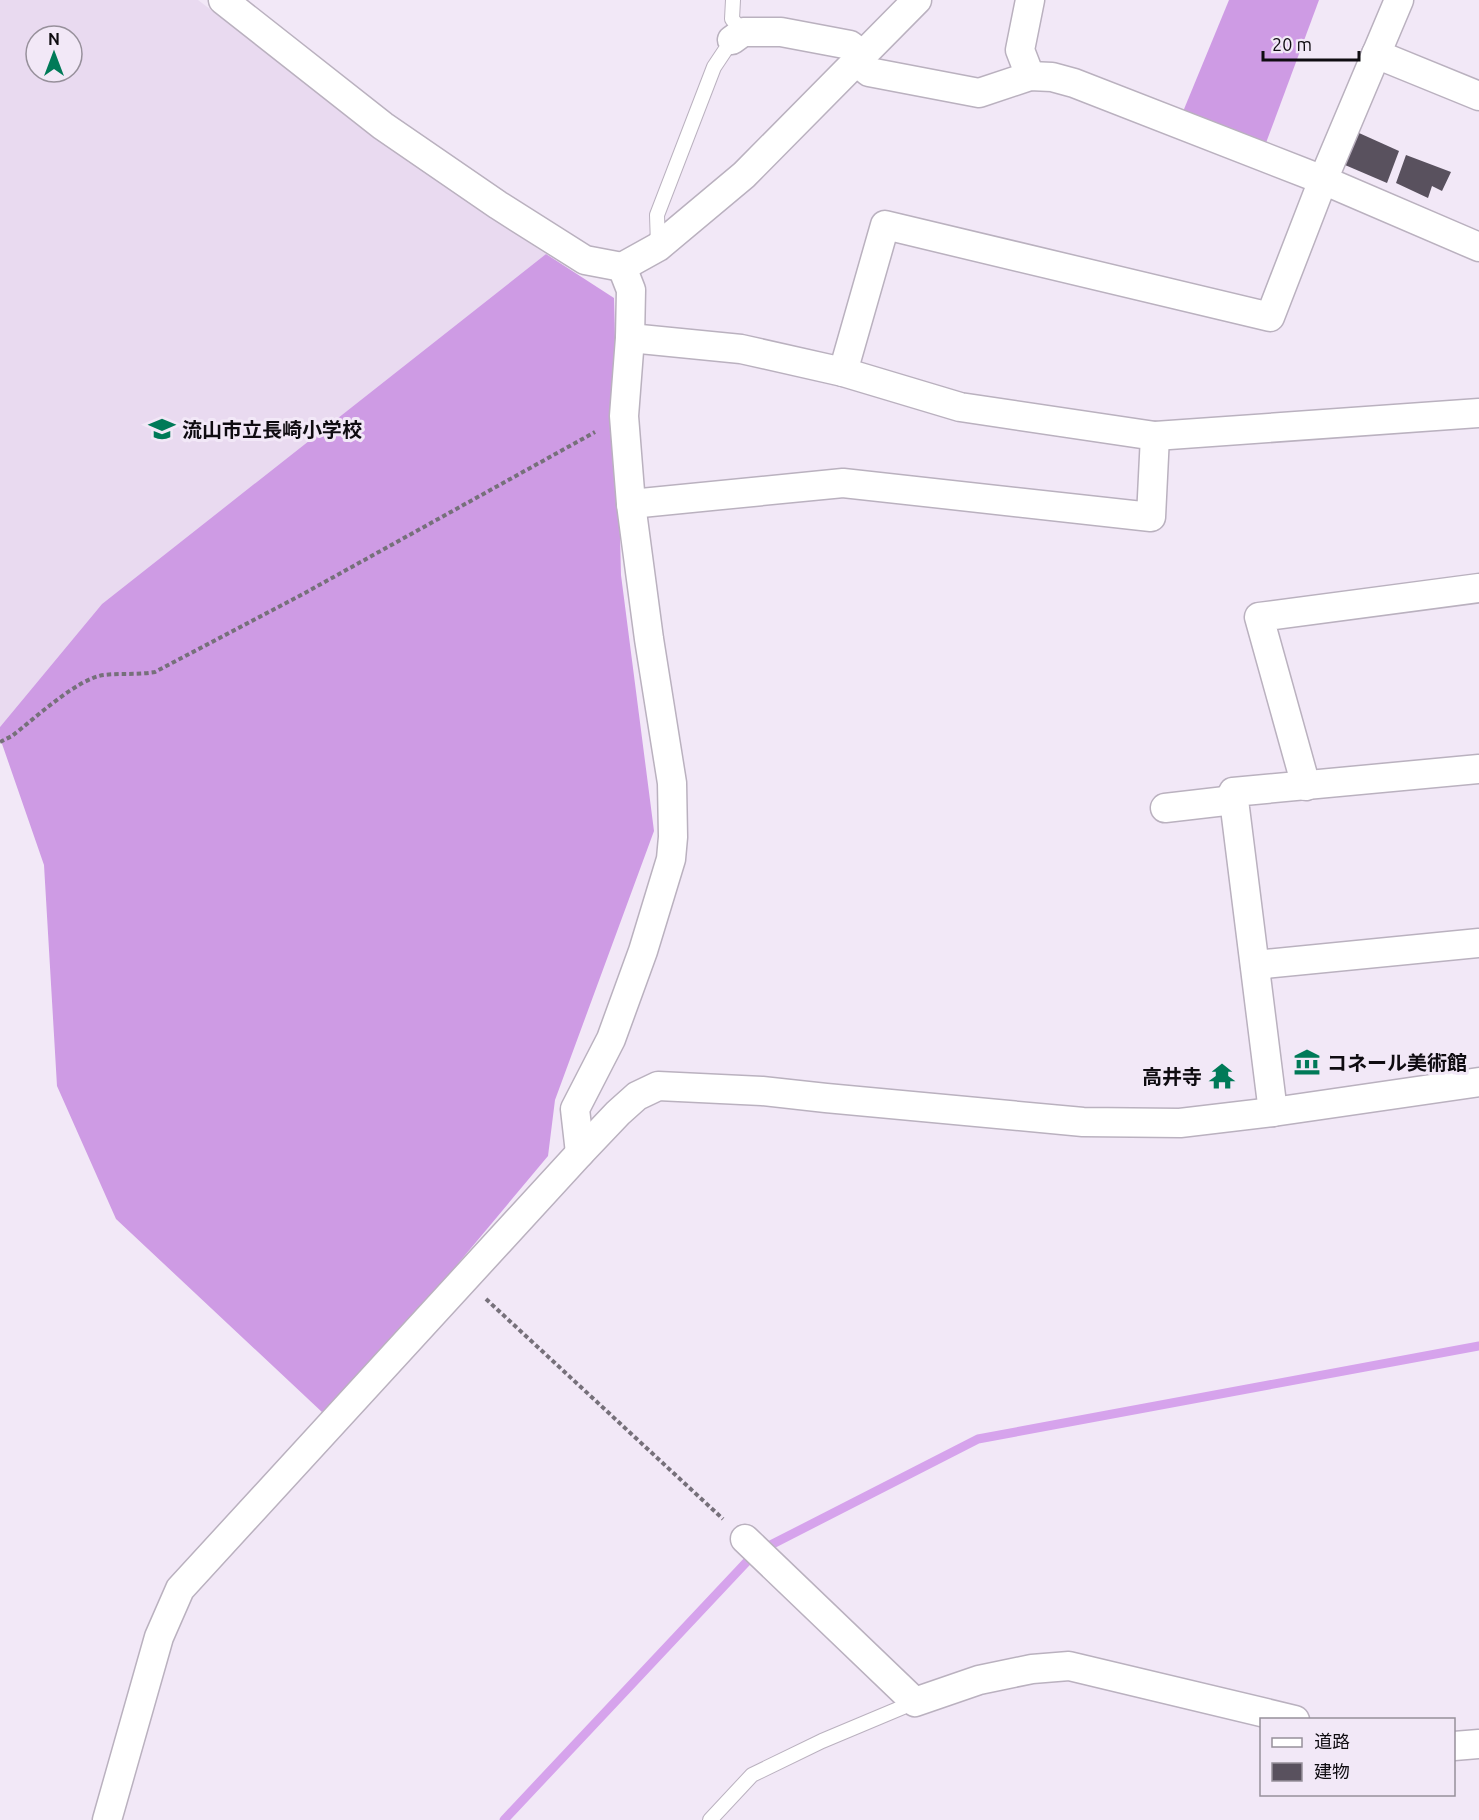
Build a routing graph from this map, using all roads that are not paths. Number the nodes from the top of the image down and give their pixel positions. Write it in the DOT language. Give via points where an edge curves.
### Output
graph roads {
  1 [pos="222,0"];
  2 [pos="733,0"];
  3 [pos="917,0"];
  4 [pos="1030,0"];
  5 [pos="1399,0"];
  6 [pos="737,36"];
  7 [pos="1376,54"];
  8 [pos="860,58"];
  9 [pos="1030,76"];
  10 [pos="1479,96"];
  11 [pos="1323,180"];
  12 [pos="1479,247"];
  13 [pos="658,248"];
  14 [pos="622,267"];
  15 [pos="630,338"];
  16 [pos="843,372"];
  17 [pos="1479,413"];
  18 [pos="1155,436"];
  19 [pos="631,504"];
  20 [pos="1479,588"];
  21 [pos="1479,769"];
  22 [pos="1306,786"];
  23 [pos="1234,800"];
  24 [pos="1165,808"];
  25 [pos="1479,943"];
  26 [pos="1255,965"];
  27 [pos="1479,1082"];
  28 [pos="1273,1112"];
  29 [pos="580,1153"];
  30 [pos="755,1548"];
  31 [pos="915,1702"];
  32 [pos="1291,1718"];
  33 [pos="1479,1744"];
  34 [pos="1455,1746"];
  35 [pos="107,1820"];
  36 [pos="710,1820"];
  1 -- 14 [label="street" via="383,126 498,206 585,260"];
  2 -- 6 [label="lane" via="732,19"];
  3 -- 8 [label="street"];
  4 -- 9 [label="street" via="1020,50"];
  5 -- 7 [label="street"];
  6 -- 8 [label="street" via="781,32 850,45"];
  6 -- 13 [label="lane" via="714,67 657,215"];
  7 -- 10 [label="street"];
  7 -- 11 [label="street"];
  8 -- 9 [label="street" via="869,72 979,93"];
  8 -- 13 [label="street" via="744,175"];
  9 -- 11 [label="street" via="1074,83"];
  11 -- 12 [label="street"];
  11 -- 16 [label="street" via="1270,317 885,225"];
  13 -- 14 [label="street"];
  14 -- 15 [label="street" via="631,290"];
  15 -- 16 [label="street" via="741,349"];
  15 -- 19 [label="street" via="624,416"];
  16 -- 18 [label="street" via="960,407"];
  17 -- 18 [label="street"];
  18 -- 19 [label="street" via="1150,517 843,483"];
  19 -- 29 [label="street" via="672,783 673,837 671,859 644,951 611,1039 575,1109"];
  20 -- 22 [label="street" via="1259,617"];
  21 -- 22 [label="street"];
  22 -- 23 [label="street" via="1233,792"];
  23 -- 24 [label="street"];
  23 -- 26 [label="street"];
  25 -- 26 [label="street"];
  26 -- 28 [label="street"];
  27 -- 28 [label="street"];
  28 -- 29 [label="street" via="1180,1123 1083,1122 762,1091 658,1086 637,1096"];
  29 -- 35 [label="street" via="180,1589 159,1637"];
  30 -- 31 [label="street"];
  31 -- 32 [label="street" via="979,1680 1032,1668 1069,1666"];
  31 -- 36 [label="lane" via="752,1775"];
  33 -- 34 [label="street"];
}
